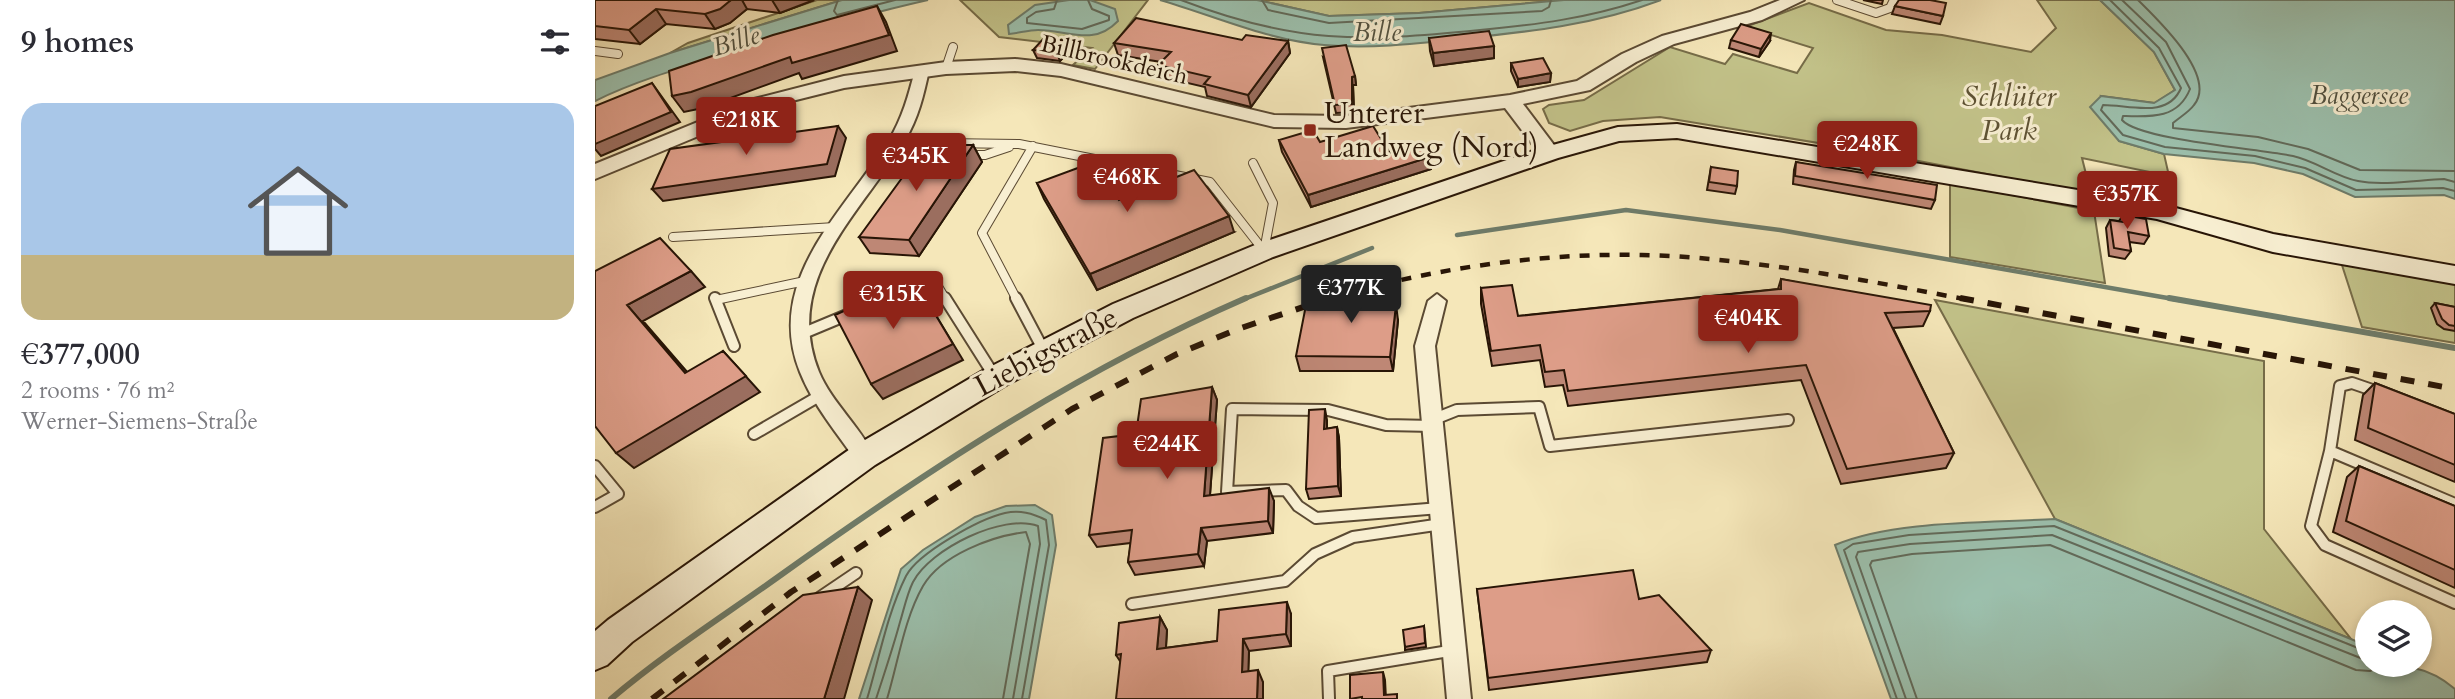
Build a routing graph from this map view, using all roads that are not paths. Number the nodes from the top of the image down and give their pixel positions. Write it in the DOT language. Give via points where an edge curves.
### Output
graph roads {
  1 [pos="1795,0"];
  2 [pos="1837,0"];
  3 [pos="1894,0"];
  4 [pos="953,47"];
  5 [pos="595,51"];
  6 [pos="618,54"];
  7 [pos="946,68"];
  8 [pos="922,70"];
  9 [pos="1510,101"];
  10 [pos="1019,144"];
  11 [pos="1034,146"];
  12 [pos="1550,153"];
  13 [pos="930,154"];
  14 [pos="944,154"];
  15 [pos="957,154"];
  16 [pos="1253,163"];
  17 [pos="878,168"];
  18 [pos="595,172"];
  19 [pos="835,227"];
  20 [pos="673,237"];
  21 [pos="1264,251"];
  22 [pos="2455,275"];
  23 [pos="806,281"];
  24 [pos="896,293"];
  25 [pos="1437,301"];
  26 [pos="860,309"];
  27 [pos="799,335"];
  28 [pos="734,346"];
  29 [pos="1044,351"];
  30 [pos="996,377"];
  31 [pos="821,395"];
  32 [pos="2391,396"];
  33 [pos="1788,420"];
  34 [pos="1433,423"];
  35 [pos="754,434"];
  36 [pos="2330,451"];
  37 [pos="864,456"];
  38 [pos="595,466"];
  39 [pos="2455,503"];
  40 [pos="595,507"];
  41 [pos="1442,516"];
  42 [pos="856,573"];
  43 [pos="813,603"];
  44 [pos="2455,603"];
  45 [pos="1132,604"];
  46 [pos="1455,650"];
  47 [pos="595,653"];
  48 [pos="1329,699"];
  49 [pos="1459,699"];
  1 -- 9 [label="street, Billbrookdeich" via="1756,16 1668,40 1583,86"];
  2 -- 3 [label="lane" via="1875,13 1890,8"];
  4 -- 7 [label="lane"];
  5 -- 6 [label="lane"];
  7 -- 8 [label="street, Billbrookdeich"];
  7 -- 9 [label="street, Billbrookdeich" via="1016,65 1061,70 1192,104 1286,122 1346,122"];
  8 -- 17 [label="street" via="907,123"];
  8 -- 18 [label="street, Billbrookdeich" via="844,82 761,103"];
  9 -- 12 [label="street"];
  10 -- 11 [label="lane"];
  10 -- 13 [label="lane" via="942,142"];
  10 -- 15 [label="lane" via="985,155"];
  11 -- 21 [label="lane" via="1210,182"];
  11 -- 29 [label="lane" via="982,233"];
  12 -- 21 [label="main road, Liebigstraße"];
  12 -- 22 [label="main road, Liebigstraße" via="1618,134 1677,131 2157,211 2273,243"];
  13 -- 14 [label="lane"];
  13 -- 17 [label="lane" via="903,169"];
  16 -- 21 [label="lane" via="1273,203"];
  17 -- 19 [label="street"];
  19 -- 20 [label="lane"];
  19 -- 23 [label="street"];
  21 -- 29 [label="main road, Liebigstraße" via="1123,311"];
  23 -- 27 [label="street"];
  23 -- 28 [label="lane" via="715,299"];
  24 -- 30 [label="lane" via="920,283 936,283"];
  25 -- 34 [label="street" via="1425,346"];
  26 -- 27 [label="lane"];
  27 -- 31 [label="street"];
  29 -- 30 [label="main road, Liebigstraße"];
  30 -- 37 [label="main road, Liebigstraße"];
  31 -- 35 [label="lane"];
  31 -- 37 [label="street"];
  32 -- 36 [label="lane" via="2352,383 2340,386"];
  33 -- 34 [label="lane" via="1550,446 1539,407 1457,410"];
  34 -- 41 [label="street"];
  34 -- 41 [label="lane" via="1386,425 1328,410 1232,409 1227,492 1286,490 1298,506 1316,518"];
  36 -- 39 [label="lane"];
  36 -- 44 [label="lane" via="2311,526 2325,545"];
  37 -- 47 [label="main road, Liebigstraße"];
  38 -- 40 [label="lane" via="618,494"];
  41 -- 45 [label="lane" via="1353,537 1315,554 1285,581"];
  41 -- 46 [label="street"];
  42 -- 43 [label="lane"];
  46 -- 48 [label="lane" via="1328,671"];
  46 -- 49 [label="street"];
}
